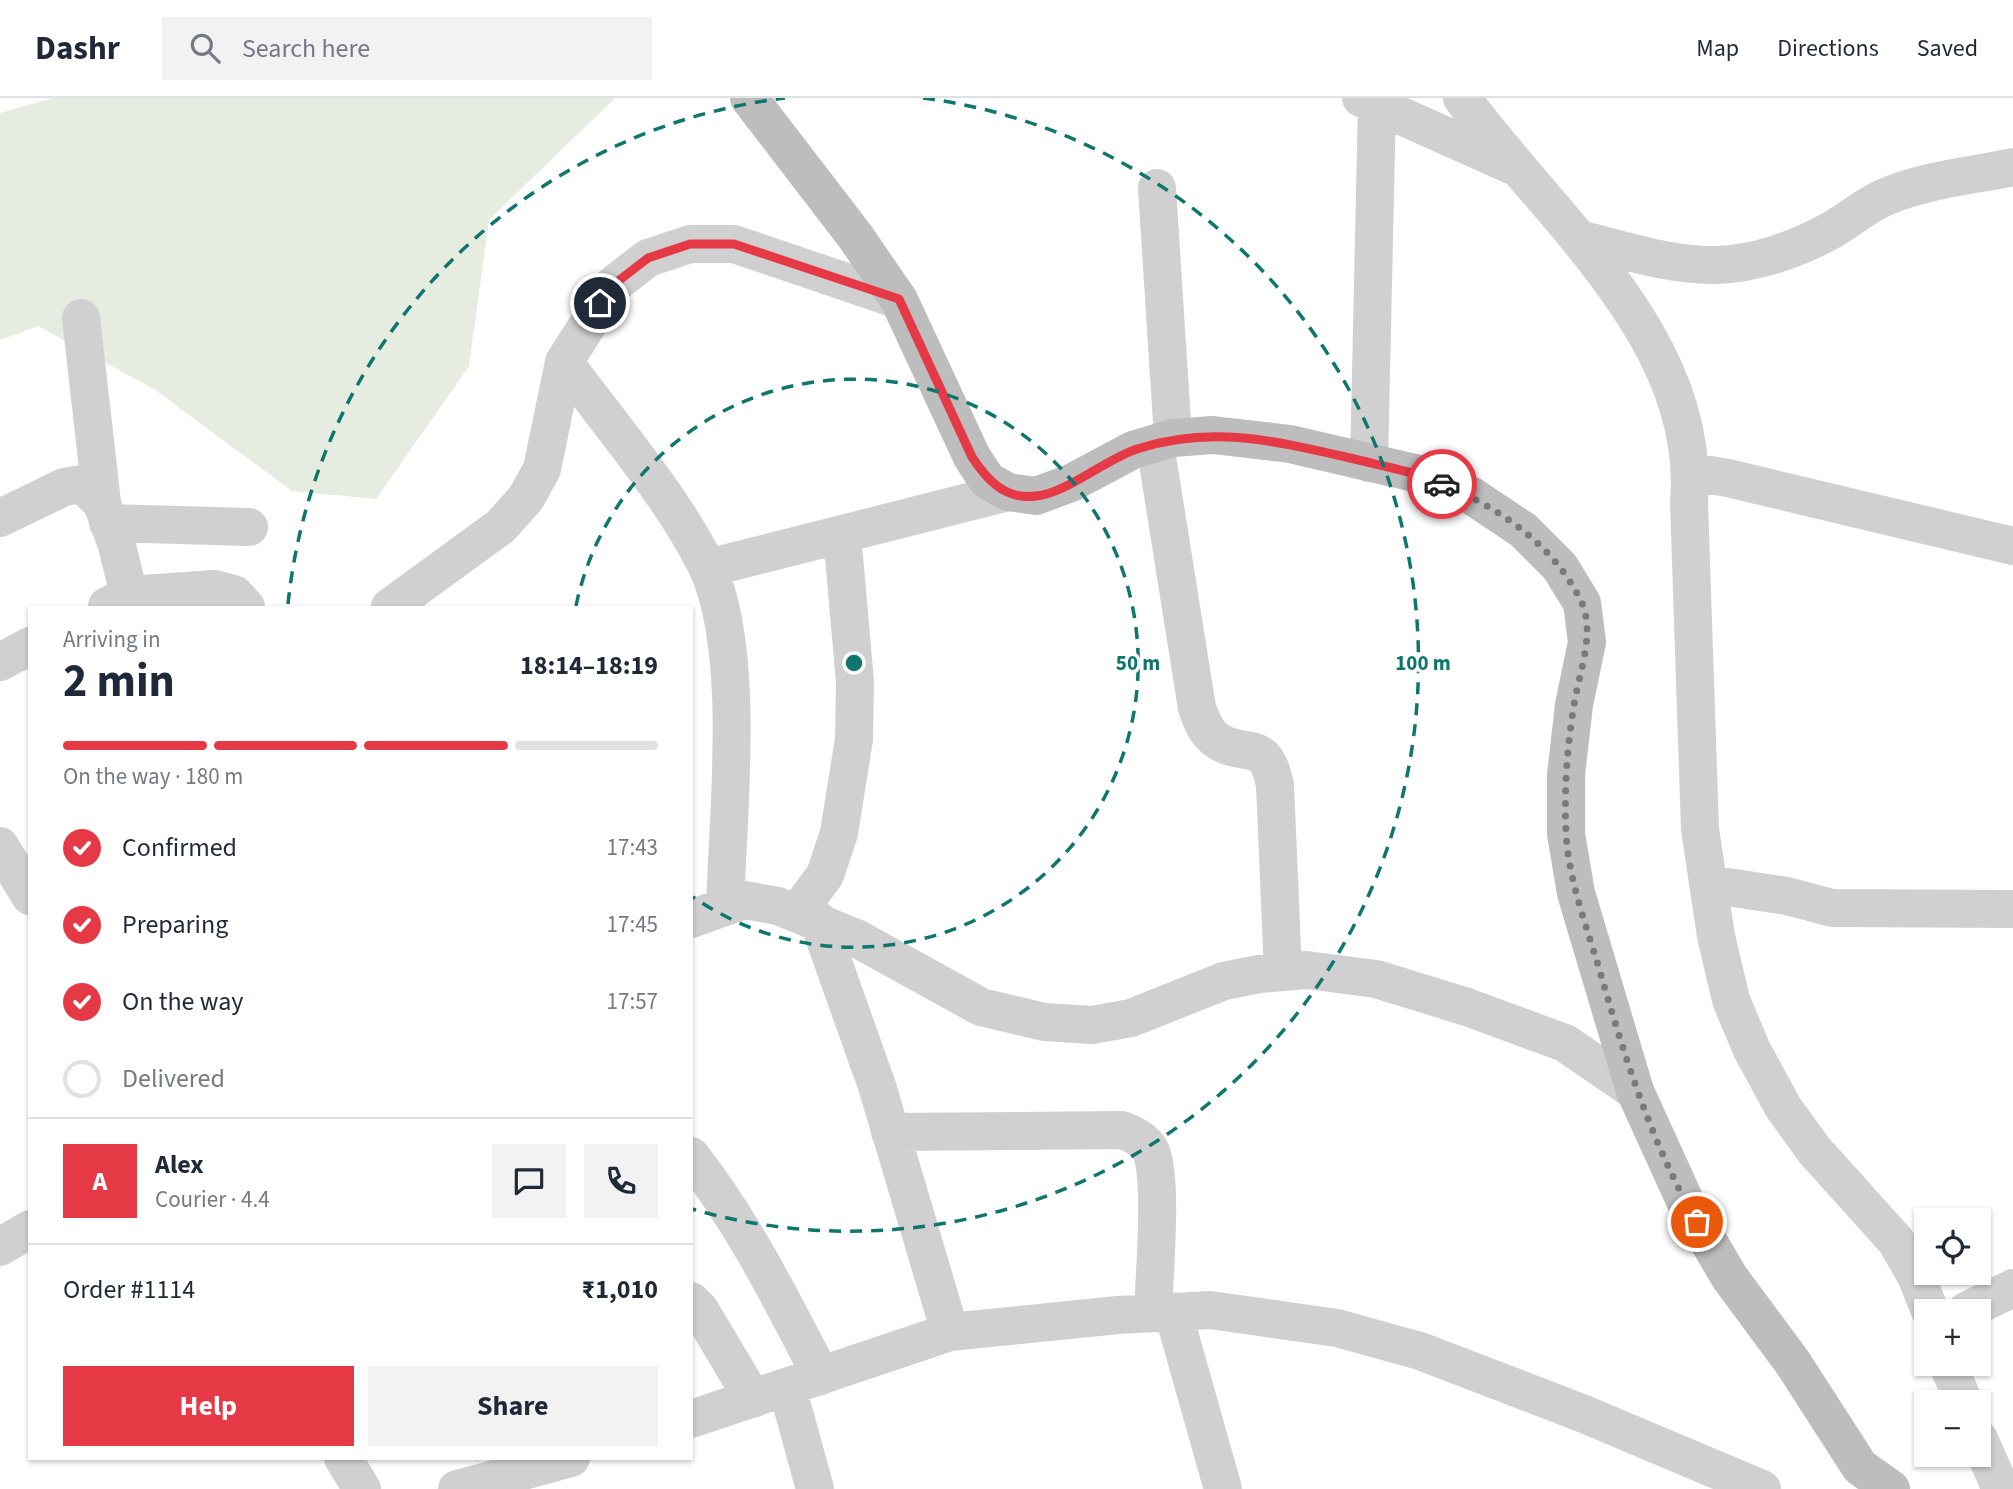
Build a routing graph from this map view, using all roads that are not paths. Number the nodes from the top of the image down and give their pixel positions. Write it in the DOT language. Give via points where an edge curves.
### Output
graph roads {
  1 [pos="1462,98"];
  2 [pos="751,99"];
  3 [pos="1369,101"];
  4 [pos="2013,167"];
  5 [pos="1521,169"];
  6 [pos="1157,188"];
  7 [pos="1579,239"];
  8 [pos="899,299"];
  9 [pos="81,318"];
  10 [pos="564,362"];
  11 [pos="1164,441"];
  12 [pos="1369,463"];
  13 [pos="1692,472"];
  14 [pos="1008,492"];
  15 [pos="105,513"];
  16 [pos="0,518"];
  17 [pos="249,527"];
  18 [pos="842,534"];
  19 [pos="2013,546"];
  20 [pos="708,568"];
  21 [pos="122,603"];
  22 [pos="245,606"];
  23 [pos="391,606"];
  24 [pos="28,647"];
  25 [pos="0,662"];
  26 [pos="28,832"];
  27 [pos="0,845"];
  28 [pos="1709,884"];
  29 [pos="28,893"];
  30 [pos="2013,909"];
  31 [pos="708,912"];
  32 [pos="807,917"];
  33 [pos="1283,972"];
  34 [pos="1635,1091"];
  35 [pos="890,1132"];
  36 [pos="693,1159"];
  37 [pos="28,1230"];
  38 [pos="0,1247"];
  39 [pos="2013,1288"];
  40 [pos="1925,1299"];
  41 [pos="1991,1299"];
  42 [pos="693,1303"];
  43 [pos="1163,1312"];
  44 [pos="950,1332"];
  45 [pos="787,1388"];
  46 [pos="693,1418"];
  47 [pos="344,1460"];
  48 [pos="564,1460"];
  49 [pos="572,1460"];
  50 [pos="1991,1466"];
  51 [pos="362,1489"];
  52 [pos="457,1489"];
  53 [pos="579,1489"];
  54 [pos="815,1489"];
  55 [pos="1223,1489"];
  56 [pos="1762,1489"];
  57 [pos="1891,1489"];
  58 [pos="2001,1489"];
  1 -- 5 [label="street"];
  2 -- 8 [label="street"];
  3 -- 5 [label="street"];
  3 -- 12 [label="street"];
  4 -- 7 [label="street" via="1908,189 1881,198 1786,251 1718,265 1682,263"];
  5 -- 7 [label="street"];
  6 -- 11 [label="street"];
  7 -- 13 [label="street" via="1659,357 1672,387"];
  8 -- 10 [label="street" via="734,244 690,244 648,258 613,285"];
  8 -- 14 [label="street" via="972,457 987,480"];
  9 -- 15 [label="street"];
  10 -- 20 [label="street"];
  10 -- 23 [label="street" via="541,469 526,498 501,526"];
  11 -- 12 [label="street" via="1213,435 1290,444"];
  11 -- 14 [label="street" via="1133,450 1036,496"];
  11 -- 33 [label="street" via="1197,708 1204,727 1218,741 1260,754 1271,768 1275,785"];
  12 -- 34 [label="street" via="1419,474 1472,496 1523,530 1560,567 1582,603 1587,642 1566,775 1566,834 1576,893"];
  13 -- 19 [label="street"];
  13 -- 28 [label="street" via="1689,502 1700,829"];
  14 -- 18 [label="street"];
  15 -- 16 [label="street" via="82,484 64,487"];
  15 -- 17 [label="street"];
  15 -- 21 [label="street"];
  18 -- 20 [label="street"];
  18 -- 32 [label="street" via="855,682 854,739 839,833"];
  20 -- 31 [label="street" via="720,609 729,678"];
  21 -- 22 [label="street" via="215,589 234,594"];
  24 -- 25 [label="street"];
  26 -- 27 [label="street"];
  27 -- 29 [label="street"];
  28 -- 30 [label="street" via="1832,908"];
  28 -- 40 [label="street" via="1731,1000 1752,1050 1783,1107 1814,1150 1896,1241"];
  31 -- 32 [label="street" via="744,900"];
  32 -- 33 [label="street" via="981,1007 1044,1022 1092,1025 1131,1018 1224,981"];
  32 -- 35 [label="street"];
  33 -- 34 [label="street" via="1307,970 1376,979 1467,1007 1565,1043"];
  34 -- 57 [label="street" via="1686,1203 1730,1278 1860,1466"];
  35 -- 43 [label="street" via="1122,1130 1136,1135 1150,1150 1156,1177"];
  35 -- 44 [label="street"];
  36 -- 45 [label="street" via="760,1257"];
  37 -- 38 [label="street"];
  39 -- 41 [label="street"];
  42 -- 45 [label="street"];
  43 -- 44 [label="street"];
  43 -- 55 [label="street"];
  43 -- 56 [label="street" via="1210,1310 1336,1328 1420,1351"];
  44 -- 45 [label="street"];
  45 -- 46 [label="street"];
  45 -- 54 [label="street"];
  47 -- 51 [label="street"];
  48 -- 52 [label="street"];
  49 -- 53 [label="street"];
  50 -- 58 [label="street"];
}
